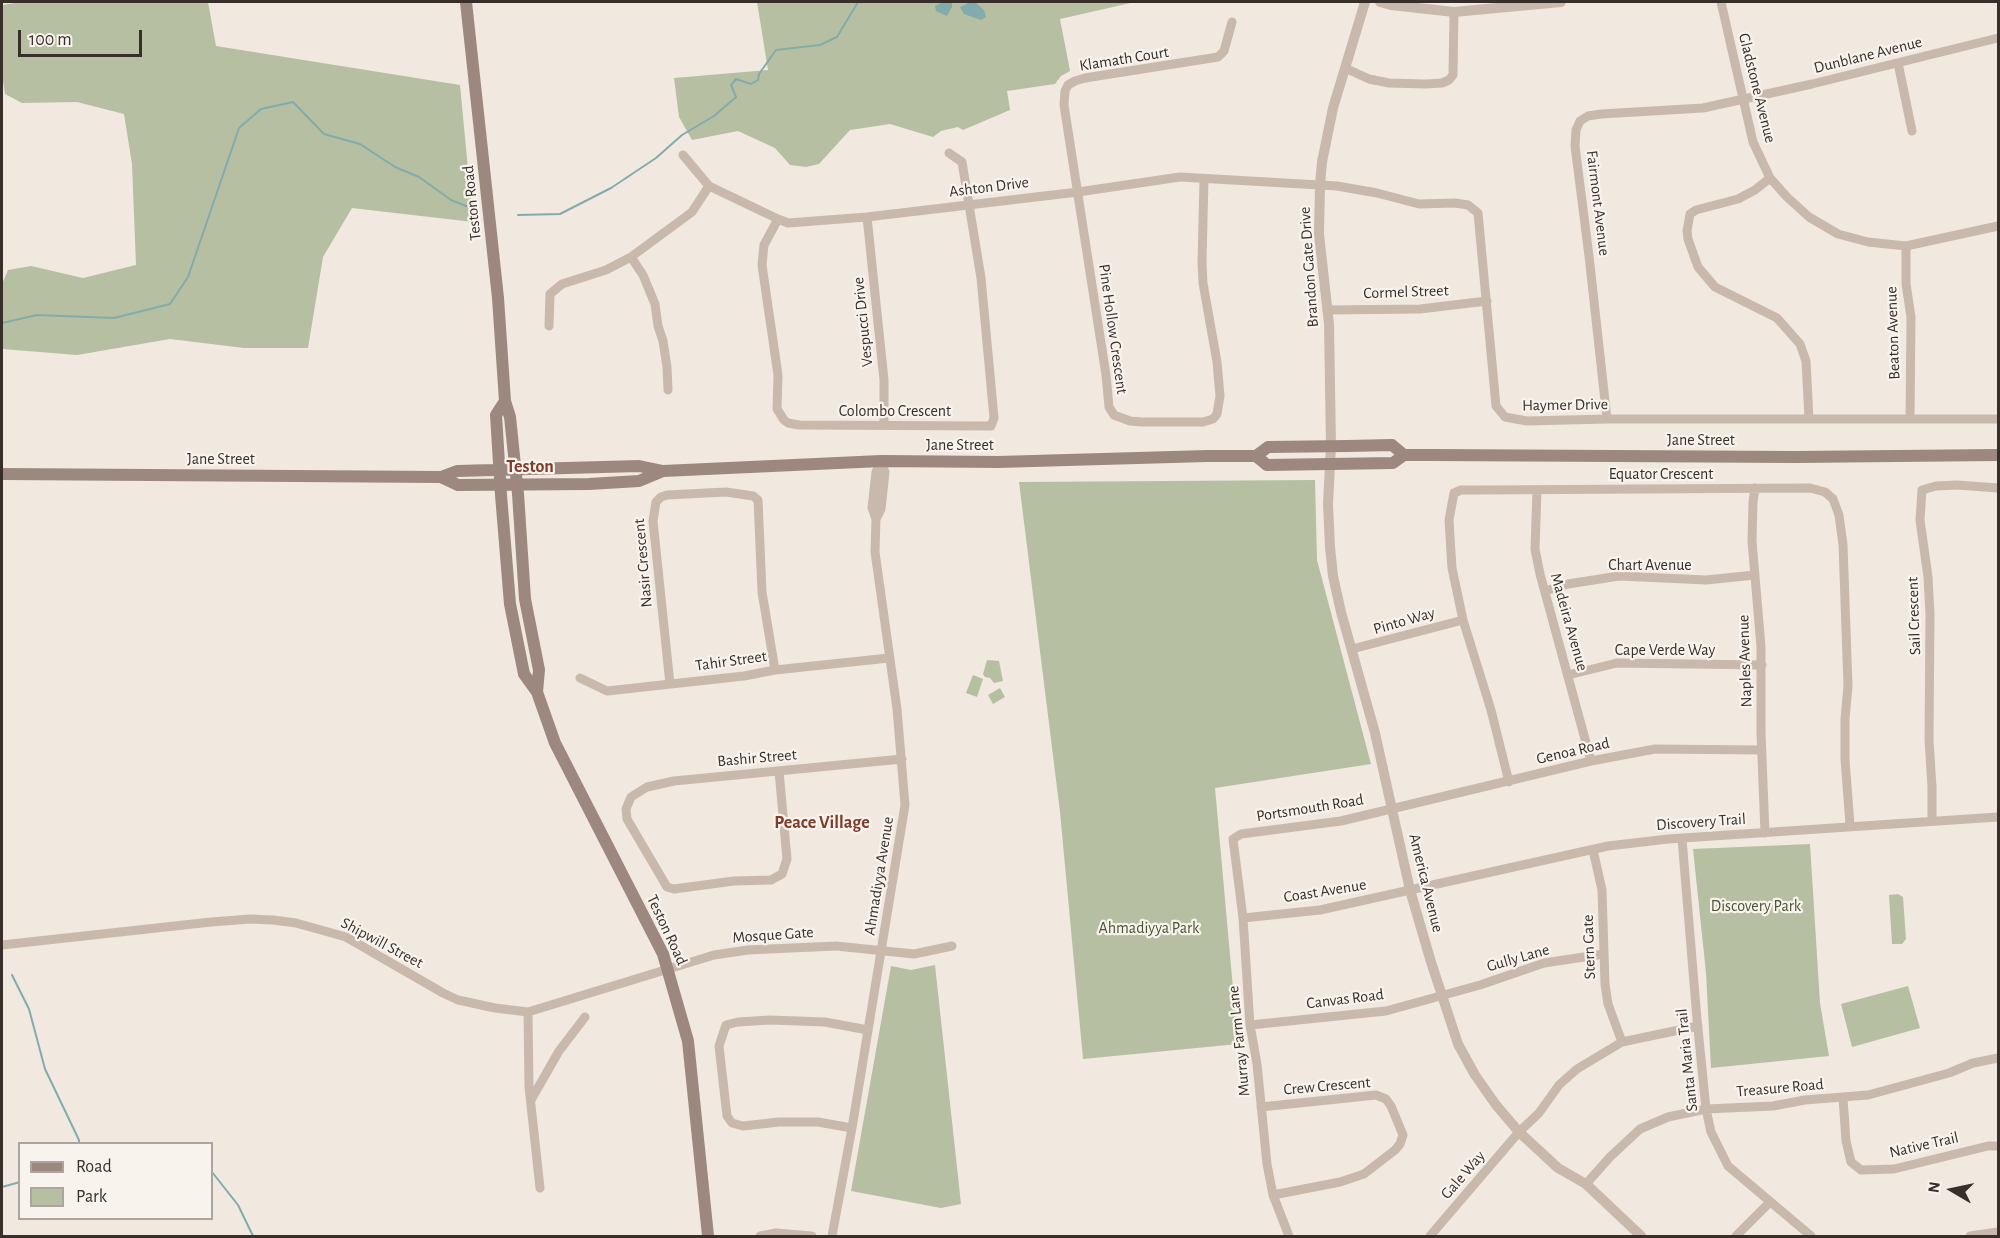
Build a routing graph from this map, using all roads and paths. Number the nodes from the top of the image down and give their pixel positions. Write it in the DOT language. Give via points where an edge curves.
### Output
graph roads {
  1 [pos="466,2"];
  2 [pos="1365,2"];
  3 [pos="1380,2"];
  4 [pos="1561,2"];
  5 [pos="1721,2"];
  6 [pos="1454,12"];
  7 [pos="1232,22"];
  8 [pos="1998,38"];
  9 [pos="1898,63"];
  10 [pos="1345,68"];
  11 [pos="1743,98"];
  12 [pos="1912,131"];
  13 [pos="949,153"];
  14 [pos="683,155"];
  15 [pos="1770,178"];
  16 [pos="1204,179"];
  17 [pos="1320,185"];
  18 [pos="709,186"];
  19 [pos="1078,192"];
  20 [pos="968,204"];
  21 [pos="867,217"];
  22 [pos="778,219"];
  23 [pos="1998,226"];
  24 [pos="1906,246"];
  25 [pos="631,257"];
  26 [pos="1487,301"];
  27 [pos="1327,310"];
  28 [pos="549,326"];
  29 [pos="668,390"];
  30 [pos="505,401"];
  31 [pos="1910,418"];
  32 [pos="1607,419"];
  33 [pos="1809,419"];
  34 [pos="1998,419"];
  35 [pos="884,425"];
  36 [pos="1331,446"];
  37 [pos="1404,455"];
  38 [pos="1998,455"];
  39 [pos="1256,456"];
  40 [pos="881,461"];
  41 [pos="1330,464"];
  42 [pos="516,469"];
  43 [pos="500,470"];
  44 [pos="663,471"];
  45 [pos="2,474"];
  46 [pos="441,477"];
  47 [pos="501,484"];
  48 [pos="517,484"];
  49 [pos="1755,488"];
  50 [pos="1998,488"];
  51 [pos="1537,490"];
  52 [pos="1755,575"];
  53 [pos="1545,591"];
  54 [pos="1463,620"];
  55 [pos="1352,649"];
  56 [pos="890,658"];
  57 [pos="1762,665"];
  58 [pos="775,670"];
  59 [pos="1568,675"];
  60 [pos="580,678"];
  61 [pos="670,684"];
  62 [pos="537,692"];
  63 [pos="1762,750"];
  64 [pos="902,759"];
  65 [pos="1591,761"];
  66 [pos="779,771"];
  67 [pos="1509,782"];
  68 [pos="1393,807"];
  69 [pos="1998,817"];
  70 [pos="1932,820"];
  71 [pos="1850,825"];
  72 [pos="1765,833"];
  73 [pos="1233,838"];
  74 [pos="1682,839"];
  75 [pos="1593,850"];
  76 [pos="1410,891"];
  77 [pos="1243,918"];
  78 [pos="2,945"];
  79 [pos="952,946"];
  80 [pos="881,952"];
  81 [pos="1604,954"];
  82 [pos="668,970"];
  83 [pos="1441,994"];
  84 [pos="528,1012"];
  85 [pos="585,1017"];
  86 [pos="1250,1025"];
  87 [pos="1698,1026"];
  88 [pos="868,1030"];
  89 [pos="1622,1041"];
  90 [pos="1998,1058"];
  91 [pos="1843,1098"];
  92 [pos="530,1101"];
  93 [pos="1261,1107"];
  94 [pos="1706,1109"];
  95 [pos="852,1128"];
  96 [pos="1519,1132"];
  97 [pos="1998,1146"];
  98 [pos="1586,1184"];
  99 [pos="540,1188"];
  100 [pos="1273,1195"];
  101 [pos="1769,1203"];
  102 [pos="1998,1232"];
  103 [pos="708,1236"];
  104 [pos="760,1236"];
  105 [pos="812,1236"];
  106 [pos="832,1236"];
  107 [pos="1289,1236"];
  108 [pos="1430,1236"];
  109 [pos="1641,1236"];
  110 [pos="1736,1236"];
  111 [pos="1811,1236"];
  112 [pos="1970,1236"];
  1 -- 30 [label="main road, Teston Road" via="498,298"];
  2 -- 10 [label="street, Brandon Gate Drive"];
  3 -- 6 [label="street"];
  4 -- 6 [label="street"];
  5 -- 11 [label="street, Gladstone Avenue"];
  6 -- 10 [label="street" via="1453,75 1449,80 1425,84 1389,82 1369,79"];
  7 -- 19 [label="street, Klamath Court" via="1224,51 1218,57 1085,78 1068,86 1064,105"];
  8 -- 9 [label="street, Dunblane Avenue"];
  9 -- 11 [label="street, Dunblane Avenue"];
  9 -- 12 [label="street"];
  10 -- 17 [label="street, Brandon Gate Drive" via="1327,132"];
  11 -- 15 [label="street, Gladstone Avenue" via="1753,142"];
  11 -- 32 [label="street, Fairmont Avenue" via="1703,108 1587,116 1576,129"];
  13 -- 20 [label="street" via="962,162"];
  14 -- 18 [label="street, Ashton Drive"];
  15 -- 24 [label="street, Gladstone Avenue" via="1822,226 1838,234"];
  15 -- 33 [label="street" via="1738,199 1690,214 1688,239 1696,262 1710,282 1777,318 1800,344 1806,361"];
  16 -- 17 [label="street, Ashton Drive"];
  16 -- 19 [label="street, Ashton Drive" via="1180,177"];
  16 -- 19 [label="street, Pine Hollow Crescent" via="1203,283 1220,396 1217,414 1203,422 1130,421 1114,415 1109,407"];
  17 -- 26 [label="street, Haymer Drive" via="1419,204 1473,207 1478,213"];
  17 -- 27 [label="street, Brandon Gate Drive" via="1319,234"];
  18 -- 22 [label="street, Ashton Drive"];
  18 -- 25 [label="street" via="692,212"];
  19 -- 20 [label="street, Ashton Drive"];
  20 -- 21 [label="street, Ashton Drive"];
  20 -- 35 [label="street, Colombo Crescent" via="981,278 994,418 991,426"];
  21 -- 22 [label="street, Ashton Drive" via="789,223"];
  21 -- 35 [label="street, Vespucci Drive" via="884,380"];
  22 -- 35 [label="street, Colombo Crescent" via="764,245 762,265 780,416 788,423 800,425"];
  23 -- 24 [label="street, Gladstone Avenue"];
  24 -- 31 [label="street, Beaton Avenue" via="1911,317"];
  25 -- 28 [label="street" via="562,284 550,294"];
  25 -- 29 [label="street" via="656,304"];
  26 -- 27 [label="street, Cormel Street" via="1420,309"];
  26 -- 32 [label="street, Haymer Drive" via="1496,406 1500,413 1527,421"];
  27 -- 36 [label="street, Brandon Gate Drive"];
  30 -- 42 [label="main road, Teston Road"];
  30 -- 43 [label="main road, Teston Road" via="496,415"];
  31 -- 33 [label="street, Haymer Drive"];
  31 -- 34 [label="street, Haymer Drive"];
  32 -- 33 [label="street, Haymer Drive"];
  36 -- 37 [label="main road, Jane Street" via="1392,445"];
  36 -- 39 [label="main road, Jane Street" via="1268,447"];
  36 -- 41 [label="street, Brandon Gate Drive"];
  37 -- 38 [label="main road, Jane Street"];
  37 -- 41 [label="main road, Jane Street" via="1393,463"];
  39 -- 40 [label="main road, Jane Street"];
  39 -- 41 [label="main road, Jane Street" via="1267,465"];
  40 -- 44 [label="main road, Jane Street"];
  40 -- 56 [label="street, Ahmadiyya Avenue" via="872,508"];
  41 -- 55 [label="street, America Avenue" via="1330,547 1335,585"];
  42 -- 43 [label="main road, Jane Street"];
  42 -- 44 [label="main road, Jane Street" via="639,466"];
  42 -- 48 [label="main road, Teston Road"];
  43 -- 46 [label="main road, Jane Street" via="458,471"];
  43 -- 47 [label="main road, Teston Road"];
  44 -- 48 [label="main road, Jane Street" via="639,481"];
  45 -- 46 [label="main road, Jane Street"];
  46 -- 47 [label="main road, Jane Street" via="458,485"];
  47 -- 48 [label="main road, Jane Street"];
  47 -- 62 [label="main road, Teston Road" via="510,604 524,674"];
  48 -- 62 [label="main road, Teston Road" via="525,598 539,670"];
  49 -- 51 [label="street, Equator Crescent"];
  49 -- 52 [label="street, Naples Avenue"];
  49 -- 71 [label="street, Equator Crescent" via="1818,489 1833,499 1839,515 1845,575 1845,759"];
  50 -- 70 [label="street, Sail Crescent" via="1957,484 1922,490 1920,520 1930,615"];
  51 -- 53 [label="street, Madeira Avenue" via="1535,549"];
  51 -- 54 [label="street, Equator Crescent" via="1454,493 1449,520 1450,550"];
  52 -- 53 [label="street, Chart Avenue" via="1706,580 1619,576"];
  52 -- 57 [label="street, Naples Avenue"];
  53 -- 59 [label="street, Madeira Avenue"];
  54 -- 55 [label="street, Pinto Way"];
  54 -- 67 [label="street, Equator Crescent"];
  55 -- 68 [label="street, America Avenue"];
  56 -- 58 [label="street, Tahir Street"];
  56 -- 64 [label="street, Ahmadiyya Avenue"];
  57 -- 59 [label="street, Cape Verde Way" via="1617,663"];
  57 -- 63 [label="street, Naples Avenue"];
  58 -- 61 [label="street, Tahir Street"];
  58 -- 61 [label="street, Nasir Crescent" via="762,592 758,500 753,495 726,492 667,495 656,502 652,521"];
  59 -- 65 [label="street, Madeira Avenue"];
  60 -- 61 [label="street, Tahir Street" via="607,691"];
  62 -- 82 [label="main road, Teston Road" via="555,743"];
  63 -- 65 [label="street, Genoa Road" via="1655,749"];
  63 -- 72 [label="street, Naples Avenue"];
  64 -- 66 [label="street, Bashir Street"];
  64 -- 80 [label="street, Ahmadiyya Avenue" via="904,814"];
  65 -- 67 [label="street, Genoa Road"];
  66 -- 66 [label="street, Bashir Street" via="674,781 647,787 631,797 627,819 667,886 675,890 771,880 782,874 787,859"];
  67 -- 68 [label="street, Genoa Road"];
  68 -- 73 [label="street, Portsmouth Road" via="1341,821"];
  68 -- 76 [label="street, America Avenue"];
  69 -- 70 [label="street, Discovery Trail"];
  70 -- 71 [label="street, Discovery Trail"];
  71 -- 72 [label="street, Discovery Trail"];
  72 -- 74 [label="street, Discovery Trail"];
  73 -- 77 [label="street, Murray Farm Lane"];
  74 -- 75 [label="street, Discovery Trail"];
  74 -- 87 [label="street, Santa Maria Trail"];
  75 -- 76 [label="street, Discovery Trail"];
  75 -- 81 [label="street, Stern Gate" via="1602,890"];
  76 -- 77 [label="street, Coast Avenue" via="1320,909"];
  76 -- 83 [label="street, America Avenue"];
  77 -- 86 [label="street, Murray Farm Lane"];
  78 -- 84 [label="street, Shipwill Street" via="211,922 273,920 346,937 458,1000"];
  79 -- 80 [label="street, Mosque Gate" via="914,954"];
  80 -- 82 [label="street, Mosque Gate" via="836,946 748,950 714,955"];
  80 -- 88 [label="street, Ahmadiyya Avenue"];
  81 -- 83 [label="street, Gully Lane" via="1544,963"];
  81 -- 89 [label="street, Stern Gate" via="1608,1004"];
  82 -- 84 [label="street, Shipwill Street"];
  82 -- 103 [label="main road, Teston Road" via="688,1041"];
  83 -- 86 [label="street, Canvas Road" via="1386,1011"];
  83 -- 96 [label="street, America Avenue" via="1458,1044 1475,1075"];
  84 -- 92 [label="street"];
  85 -- 92 [label="street" via="559,1051"];
  86 -- 93 [label="street, Murray Farm Lane"];
  87 -- 89 [label="street, Gale Way"];
  87 -- 94 [label="street, Santa Maria Trail"];
  88 -- 95 [label="street, Ahmadiyya Avenue"];
  88 -- 95 [label="street" via="825,1022 770,1020 730,1023 720,1038 727,1116 732,1123 742,1126 818,1122"];
  89 -- 96 [label="street, Gale Way" via="1567,1077"];
  90 -- 91 [label="street, Treasure Road" via="1884,1091"];
  91 -- 94 [label="street, Treasure Road"];
  91 -- 97 [label="street, Native Trail" via="1851,1162 1861,1170 1894,1169"];
  92 -- 99 [label="street"];
  93 -- 100 [label="street, Murray Farm Lane"];
  93 -- 100 [label="street, Crew Crescent" via="1376,1095 1391,1106 1403,1135 1395,1150 1364,1173 1340,1182"];
  94 -- 98 [label="street, Treasure Road" via="1668,1117 1640,1129"];
  94 -- 101 [label="street, Santa Maria Trail" via="1711,1132 1728,1166"];
  95 -- 106 [label="street, Ahmadiyya Avenue"];
  96 -- 98 [label="street, America Avenue" via="1558,1168"];
  96 -- 108 [label="street, Gale Way"];
  98 -- 109 [label="street, America Avenue"];
  100 -- 107 [label="street, Murray Farm Lane"];
  101 -- 110 [label="street"];
  101 -- 111 [label="street, Santa Maria Trail"];
  102 -- 112 [label="street"];
  104 -- 105 [label="street"];
}
